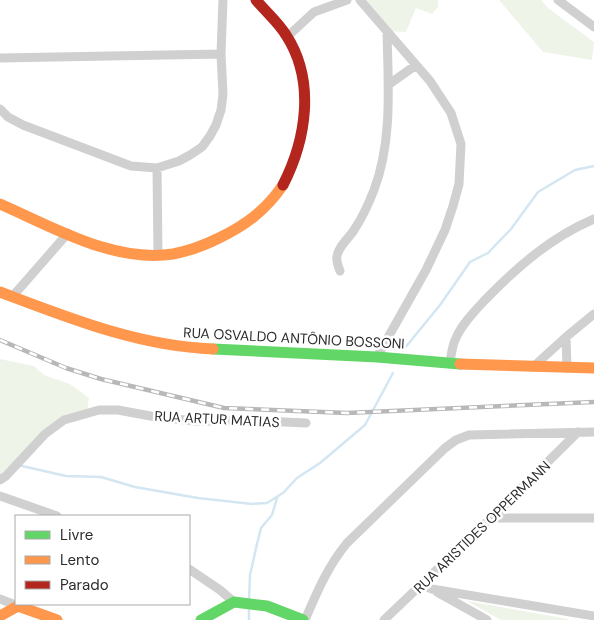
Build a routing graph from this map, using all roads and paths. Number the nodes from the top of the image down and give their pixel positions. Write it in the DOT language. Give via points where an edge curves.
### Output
graph roads {
  1 [pos="223,0"];
  2 [pos="256,0"];
  3 [pos="347,0"];
  4 [pos="360,0"];
  5 [pos="558,0"];
  6 [pos="594,27"];
  7 [pos="387,31"];
  8 [pos="288,36"];
  9 [pos="221,54"];
  10 [pos="0,58"];
  11 [pos="416,65"];
  12 [pos="388,85"];
  13 [pos="0,109"];
  14 [pos="157,168"];
  15 [pos="0,204"];
  16 [pos="594,219"];
  17 [pos="68,233"];
  18 [pos="158,255"];
  19 [pos="340,270"];
  20 [pos="0,292"];
  21 [pos="12,296"];
  22 [pos="594,314"];
  23 [pos="566,336"];
  24 [pos="377,357"];
  25 [pos="450,364"];
  26 [pos="533,367"];
  27 [pos="567,368"];
  28 [pos="594,368"];
  29 [pos="306,423"];
  30 [pos="578,432"];
  31 [pos="594,432"];
  32 [pos="0,480"];
  33 [pos="0,496"];
  34 [pos="54,515"];
  35 [pos="491,518"];
  36 [pos="594,518"];
  37 [pos="190,570"];
  38 [pos="422,585"];
  39 [pos="432,589"];
  40 [pos="0,599"];
  41 [pos="239,602"];
  42 [pos="15,605"];
  43 [pos="18,606"];
  44 [pos="0,616"];
  45 [pos="594,616"];
  46 [pos="577,617"];
  47 [pos="56,620"];
  48 [pos="201,620"];
  49 [pos="304,620"];
  50 [pos="384,620"];
  51 [pos="487,620"];
  1 -- 9 [label="street"];
  2 -- 8 [label="street"];
  3 -- 8 [label="street" via="314,12"];
  4 -- 7 [label="street"];
  5 -- 6 [label="street"];
  7 -- 11 [label="street"];
  7 -- 12 [label="street"];
  8 -- 18 [label="street" via="301,71 304,106 298,152 282,187 268,206 225,235 199,248"];
  9 -- 10 [label="street"];
  9 -- 14 [label="street" via="221,110 210,136 190,155"];
  11 -- 12 [label="street"];
  11 -- 24 [label="street" via="453,118 462,144 458,184 445,230"];
  12 -- 19 [label="street" via="380,170 363,213 337,254"];
  13 -- 14 [label="street" via="23,125 132,166"];
  14 -- 18 [label="street"];
  15 -- 17 [label="street"];
  16 -- 25 [label="street" via="554,239 494,290 455,338"];
  17 -- 18 [label="street" via="106,248"];
  17 -- 21 [label="street"];
  20 -- 21 [label="street, RUA OSVALDO ANTÔNIO BOSSONI"];
  21 -- 24 [label="street, RUA OSVALDO ANTÔNIO BOSSONI" via="122,335 188,348"];
  22 -- 23 [label="street"];
  23 -- 26 [label="street"];
  23 -- 27 [label="street"];
  24 -- 25 [label="street, RUA OSVALDO ANTÔNIO BOSSONI"];
  25 -- 26 [label="street, RUA OSVALDO ANTÔNIO BOSSONI"];
  26 -- 27 [label="street, RUA OSVALDO ANTÔNIO BOSSONI"];
  27 -- 28 [label="street, RUA OSVALDO ANTÔNIO BOSSONI"];
  29 -- 32 [label="street, RUA ARTUR MATIAS" via="195,420 100,410 64,420 45,434"];
  30 -- 31 [label="street"];
  30 -- 35 [label="street, RUA ARISTIDES OPPERMANN"];
  30 -- 49 [label="street" via="469,435 456,440 347,543 323,578"];
  33 -- 34 [label="street"];
  35 -- 36 [label="street"];
  35 -- 38 [label="street, RUA ARISTIDES OPPERMANN"];
  37 -- 41 [label="street"];
  38 -- 39 [label="street"];
  38 -- 50 [label="street, RUA ARISTIDES OPPERMANN"];
  39 -- 46 [label="street"];
  39 -- 51 [label="street"];
  40 -- 42 [label="street"];
  41 -- 48 [label="street"];
  41 -- 49 [label="street" via="263,606"];
  43 -- 44 [label="street"];
  43 -- 47 [label="street"];
  45 -- 46 [label="street"];
}
